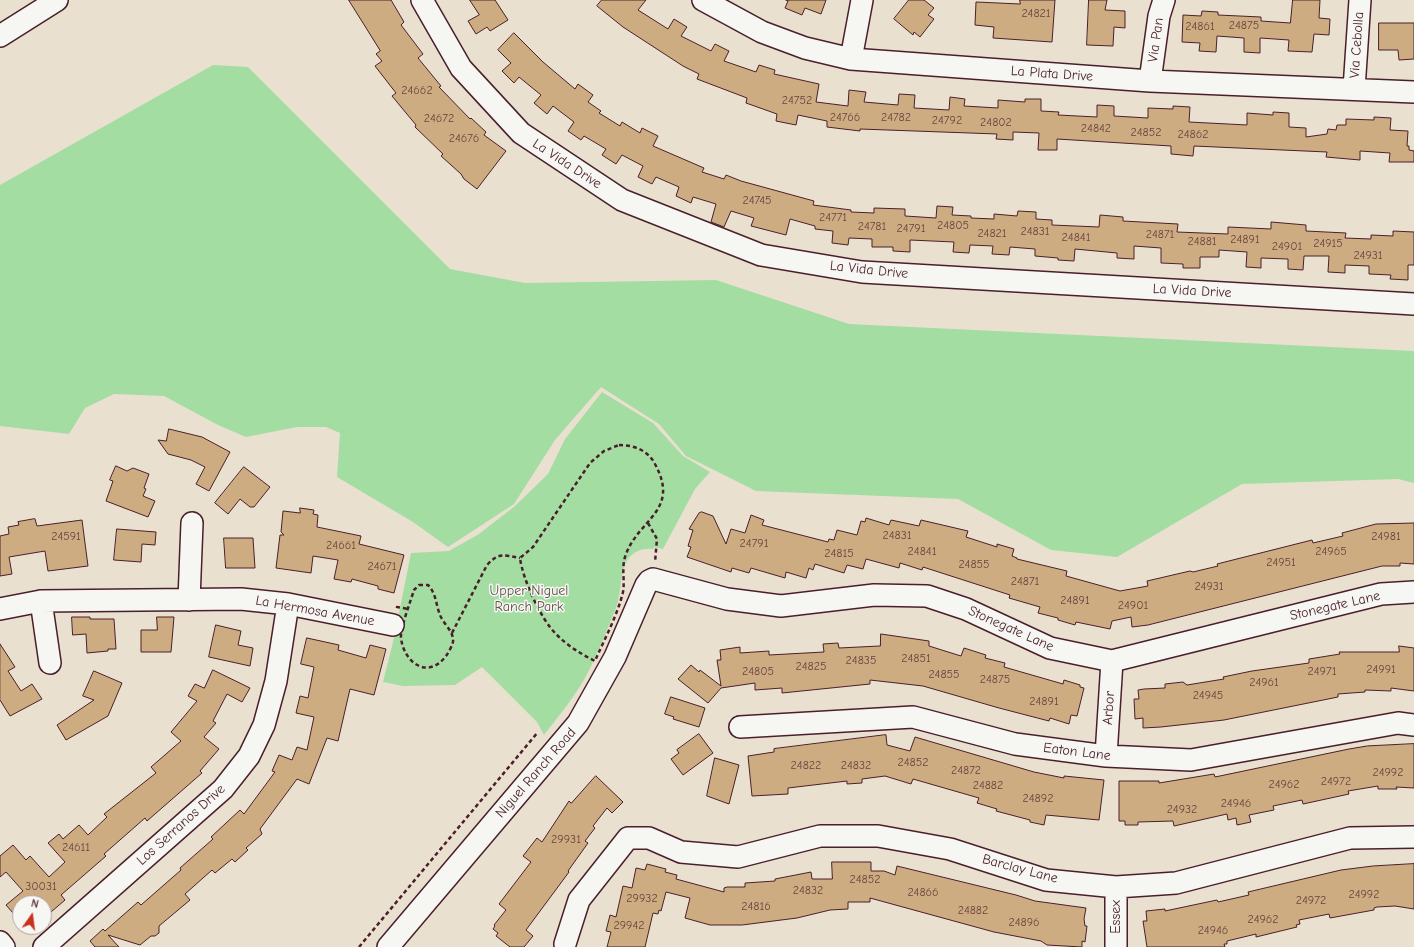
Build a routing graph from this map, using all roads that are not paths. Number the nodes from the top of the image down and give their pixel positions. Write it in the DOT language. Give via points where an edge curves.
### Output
graph roads {
  1 [pos="57,0"];
  2 [pos="422,0"];
  3 [pos="702,0"];
  4 [pos="862,0"];
  5 [pos="1164,0"];
  6 [pos="1360,0"];
  7 [pos="0,36"];
  8 [pos="851,59"];
  9 [pos="1150,81"];
  10 [pos="1354,89"];
  11 [pos="1414,92"];
  12 [pos="1414,304"];
  13 [pos="192,523"];
  14 [pos="653,579"];
  15 [pos="1414,592"];
  16 [pos="189,600"];
  17 [pos="41,601"];
  18 [pos="288,604"];
  19 [pos="0,609"];
  20 [pos="393,625"];
  21 [pos="1112,661"];
  22 [pos="50,663"];
  23 [pos="1414,725"];
  24 [pos="740,727"];
  25 [pos="1106,756"];
  26 [pos="1414,836"];
  27 [pos="1116,887"];
  28 [pos="0,942"];
  29 [pos="565,944"];
  30 [pos="392,946"];
  31 [pos="4,947"];
  32 [pos="44,947"];
  33 [pos="1116,947"];
  1 -- 7 [label="street"];
  2 -- 12 [label="street, La Vida Drive" via="461,68 521,133 622,200 761,255 862,272"];
  3 -- 8 [label="street, La Plata Drive" via="762,32 805,48"];
  4 -- 8 [label="street"];
  5 -- 9 [label="street, Via Pan" via="1159,16"];
  6 -- 10 [label="street, Via Cebolla"];
  8 -- 9 [label="street, La Plata Drive"];
  9 -- 10 [label="street, La Plata Drive"];
  10 -- 11 [label="street, La Plata Drive"];
  13 -- 16 [label="street"];
  14 -- 21 [label="street, Stonegate Lane" via="728,600 781,606 874,595 927,596 966,609 1050,648"];
  14 -- 30 [label="street, Niguel Ranch Road" via="646,585 612,663 578,723"];
  15 -- 21 [label="street, Stonegate Lane" via="1381,594"];
  16 -- 17 [label="street, La Hermosa Avenue"];
  16 -- 18 [label="street, La Hermosa Avenue" via="241,599"];
  17 -- 19 [label="street, La Hermosa Avenue"];
  17 -- 22 [label="street"];
  18 -- 20 [label="street, La Hermosa Avenue"];
  18 -- 32 [label="street, Los Serranos Drive" via="276,681 264,725 249,756 223,789"];
  21 -- 25 [label="street, Arbor"];
  23 -- 25 [label="street, Eaton Lane" via="1398,724 1191,760"];
  24 -- 25 [label="street, Eaton Lane" via="913,716 1015,744"];
  26 -- 27 [label="street, Barclay Lane" via="1350,838 1176,883"];
  27 -- 29 [label="street, Barclay Lane" via="1046,880 950,849 878,836 820,836 738,857 681,852 649,838 628,838 579,900"];
  27 -- 33 [label="street, Essex"];
  28 -- 31 [label="street"];
}
